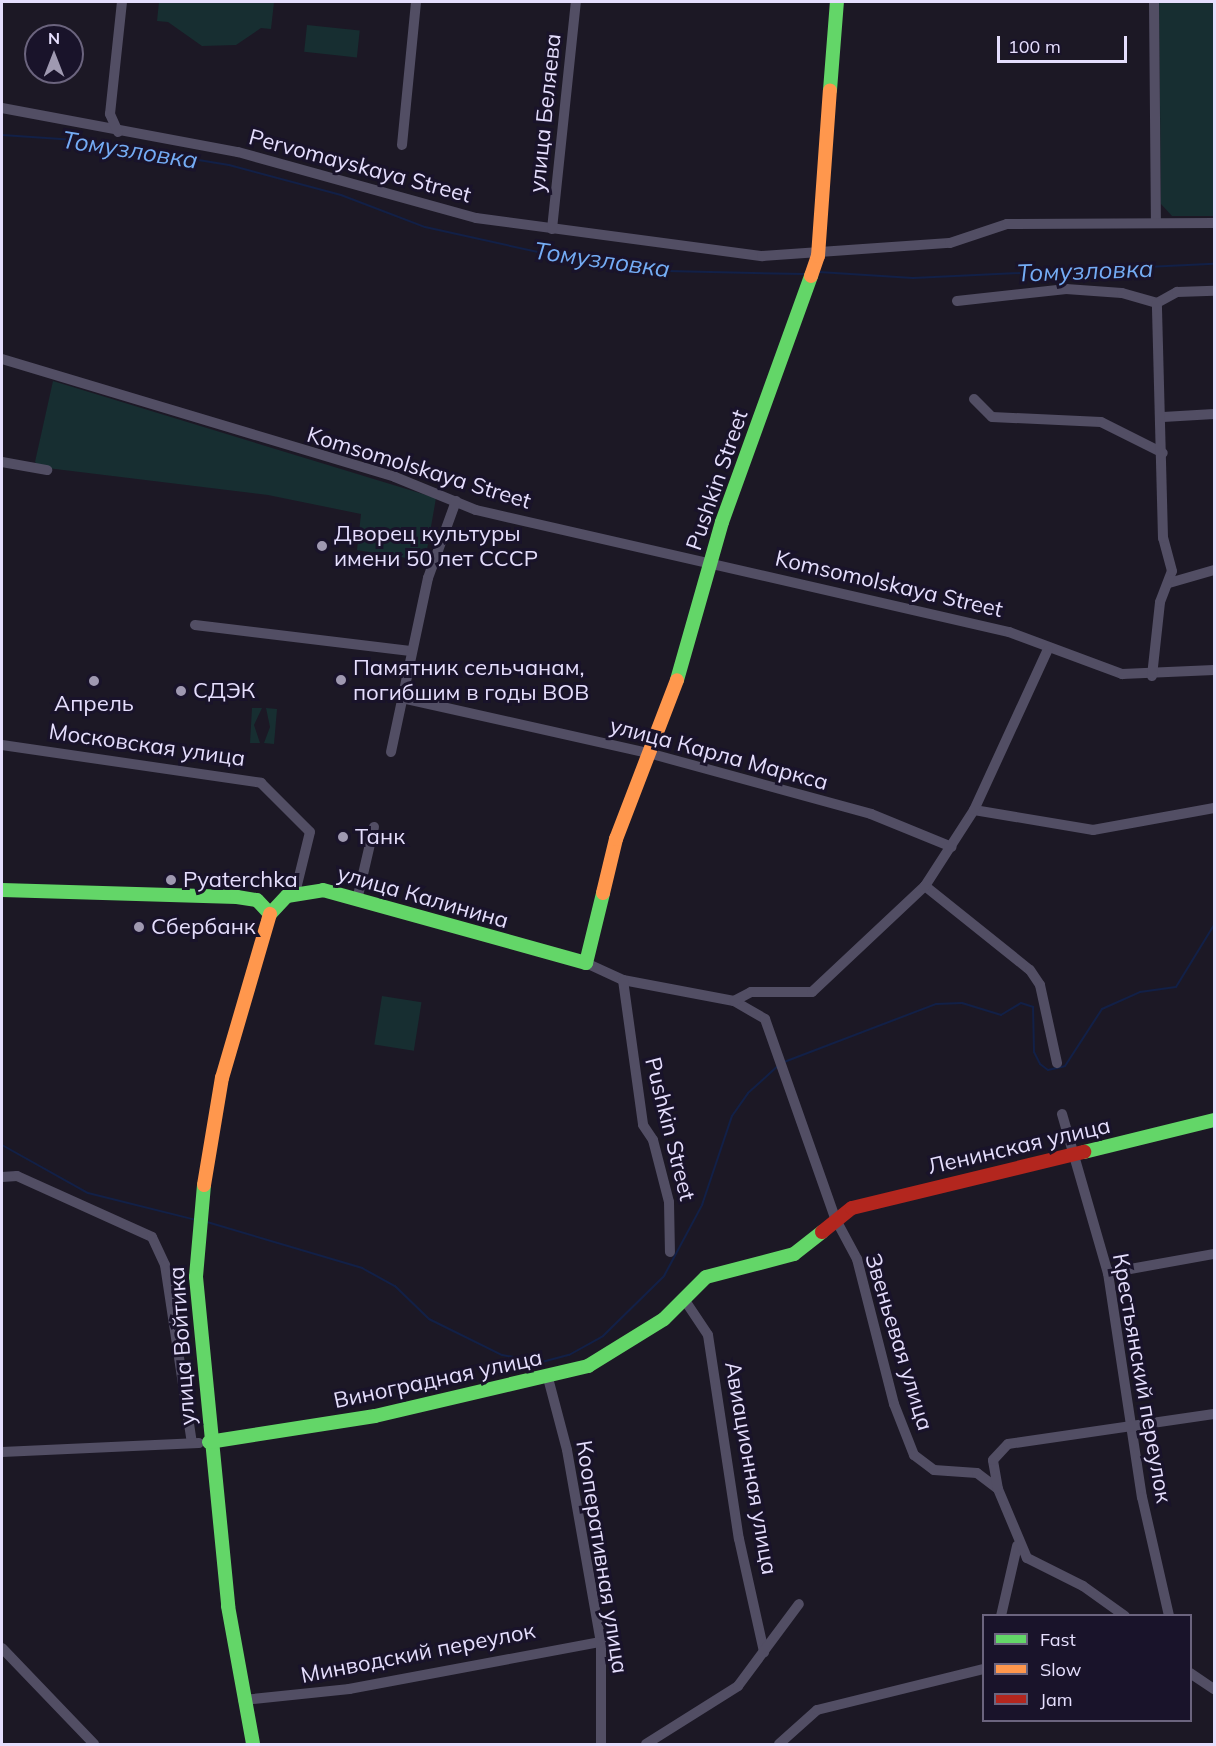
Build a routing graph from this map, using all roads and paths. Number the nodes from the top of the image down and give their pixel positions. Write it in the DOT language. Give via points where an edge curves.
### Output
graph roads {
  1 [pos="122,2"];
  2 [pos="416,2"];
  3 [pos="576,2"];
  4 [pos="837,2"];
  5 [pos="1154,2"];
  6 [pos="2,108"];
  7 [pos="118,132"];
  8 [pos="402,144"];
  9 [pos="1156,222"];
  10 [pos="1215,223"];
  11 [pos="552,229"];
  12 [pos="818,254"];
  13 [pos="1215,291"];
  14 [pos="957,301"];
  15 [pos="1156,303"];
  16 [pos="2,359"];
  17 [pos="974,399"];
  18 [pos="1215,414"];
  19 [pos="1163,417"];
  20 [pos="1163,453"];
  21 [pos="2,462"];
  22 [pos="47,471"];
  23 [pos="456,501"];
  24 [pos="710,563"];
  25 [pos="1215,570"];
  26 [pos="1169,583"];
  27 [pos="195,625"];
  28 [pos="1048,649"];
  29 [pos="410,651"];
  30 [pos="1215,670"];
  31 [pos="1152,676"];
  32 [pos="402,698"];
  33 [pos="2,745"];
  34 [pos="391,752"];
  35 [pos="652,754"];
  36 [pos="1215,808"];
  37 [pos="974,810"];
  38 [pos="374,827"];
  39 [pos="952,847"];
  40 [pos="925,886"];
  41 [pos="2,890"];
  42 [pos="295,893"];
  43 [pos="357,900"];
  44 [pos="270,914"];
  45 [pos="586,963"];
  46 [pos="623,980"];
  47 [pos="734,1001"];
  48 [pos="1057,1063"];
  49 [pos="790,1083"];
  50 [pos="1062,1114"];
  51 [pos="1215,1120"];
  52 [pos="1071,1156"];
  53 [pos="2,1177"];
  54 [pos="835,1218"];
  55 [pos="670,1252"];
  56 [pos="1215,1254"];
  57 [pos="1107,1272"];
  58 [pos="684,1299"];
  59 [pos="548,1378"];
  60 [pos="1215,1414"];
  61 [pos="1130,1426"];
  62 [pos="209,1442"];
  63 [pos="192,1443"];
  64 [pos="2,1452"];
  65 [pos="998,1489"];
  66 [pos="1017,1546"];
  67 [pos="799,1604"];
  68 [pos="1001,1614"];
  69 [pos="1122,1614"];
  70 [pos="1169,1614"];
  71 [pos="601,1642"];
  72 [pos="2,1648"];
  73 [pos="764,1652"];
  74 [pos="982,1669"];
  75 [pos="1192,1674"];
  76 [pos="1215,1689"];
  77 [pos="243,1700"];
  78 [pos="94,1744"];
  79 [pos="253,1744"];
  80 [pos="601,1744"];
  81 [pos="646,1744"];
  82 [pos="778,1744"];
  1 -- 7 [label="street" via="110,114"];
  2 -- 8 [label="street"];
  3 -- 11 [label="street, улица Беляева"];
  4 -- 12 [label="main road, Pushkin Street"];
  5 -- 9 [label="street"];
  6 -- 7 [label="street, Pervomayskaya Street" via="47,113"];
  7 -- 11 [label="street, Pervomayskaya Street" via="238,152 397,200"];
  9 -- 10 [label="street, Pervomayskaya Street"];
  9 -- 12 [label="street, Pervomayskaya Street" via="1007,224 950,243"];
  11 -- 12 [label="street, Pervomayskaya Street" via="762,256"];
  12 -- 24 [label="main road, Pushkin Street" via="809,289"];
  13 -- 15 [label="street" via="1177,292"];
  14 -- 15 [label="street" via="1066,289 1122,293"];
  15 -- 19 [label="street"];
  16 -- 23 [label="street, Komsomolskaya Street" via="395,477"];
  17 -- 20 [label="street" via="992,417 1101,422"];
  18 -- 19 [label="street"];
  19 -- 20 [label="street"];
  20 -- 26 [label="street"];
  21 -- 22 [label="street"];
  23 -- 24 [label="street, Komsomolskaya Street" via="494,515"];
  23 -- 29 [label="street"];
  24 -- 28 [label="street, Komsomolskaya Street" via="1009,632"];
  24 -- 35 [label="main road, Pushkin Street"];
  25 -- 26 [label="street"];
  26 -- 31 [label="street" via="1160,602"];
  27 -- 29 [label="street"];
  28 -- 31 [label="street, Komsomolskaya Street" via="1122,674"];
  28 -- 37 [label="street"];
  29 -- 32 [label="street"];
  30 -- 31 [label="street, Komsomolskaya Street"];
  32 -- 34 [label="street"];
  32 -- 35 [label="street, улица Карла Маркса"];
  33 -- 42 [label="street, Московская улица" via="261,783 310,832"];
  35 -- 39 [label="street, улица Карла Маркса" via="871,814"];
  35 -- 45 [label="main road, Pushkin Street" via="616,839"];
  36 -- 37 [label="street" via="1093,830"];
  37 -- 39 [label="street"];
  38 -- 43 [label="street"];
  39 -- 40 [label="street"];
  40 -- 47 [label="street" via="828,983 796,996 751,992"];
  40 -- 48 [label="street" via="1030,970 1040,985"];
  41 -- 44 [label="main road" via="237,897 257,900"];
  42 -- 43 [label="main road, улица Калинина" via="323,890"];
  42 -- 44 [label="main road"];
  43 -- 45 [label="main road, улица Калинина"];
  44 -- 62 [label="main road, улица Войтика" via="222,1078 201,1203 196,1261"];
  45 -- 46 [label="street, улица Калинина"];
  46 -- 47 [label="street, улица Калинина"];
  46 -- 55 [label="street, Pushkin Street" via="643,1125 653,1140 669,1203"];
  47 -- 49 [label="street, улица Калинина" via="765,1019"];
  49 -- 54 [label="street, Звеньевая улица"];
  50 -- 52 [label="street, Крестьянский переулок"];
  51 -- 52 [label="main road, Ленинская улица"];
  52 -- 54 [label="main road, Ленинская улица" via="874,1201"];
  52 -- 57 [label="street, Крестьянский переулок"];
  53 -- 63 [label="street" via="17,1176 152,1237 165,1265"];
  54 -- 58 [label="main road, Виноградная улица" via="794,1254 719,1271"];
  54 -- 65 [label="street, Звеньевая улица" via="857,1259 894,1404 914,1455 934,1470 977,1473"];
  56 -- 57 [label="street"];
  57 -- 61 [label="street, Крестьянский переулок"];
  58 -- 59 [label="main road, Виноградная улица" via="629,1344 588,1366"];
  58 -- 73 [label="street, Авиационная улица" via="708,1335 739,1539"];
  59 -- 62 [label="main road, Виноградная улица" via="375,1416"];
  59 -- 71 [label="street, Кооперативная улица" via="567,1450"];
  60 -- 61 [label="street"];
  61 -- 65 [label="street" via="1008,1444 993,1460"];
  61 -- 70 [label="street, Крестьянский переулок"];
  62 -- 63 [label="street, Виноградная улица"];
  62 -- 77 [label="main road, улица Войтика"];
  63 -- 64 [label="street, Виноградная улица"];
  65 -- 66 [label="street"];
  66 -- 68 [label="street"];
  66 -- 69 [label="street" via="1040,1567 1083,1586"];
  67 -- 73 [label="street"];
  71 -- 77 [label="street, Минводский переулок" via="349,1689"];
  71 -- 80 [label="street, Кооперативная улица"];
  72 -- 78 [label="street"];
  73 -- 81 [label="street" via="738,1686"];
  74 -- 82 [label="street" via="838,1702 804,1717"];
  75 -- 76 [label="street"];
  77 -- 79 [label="main road, улица Войтика"];
}
